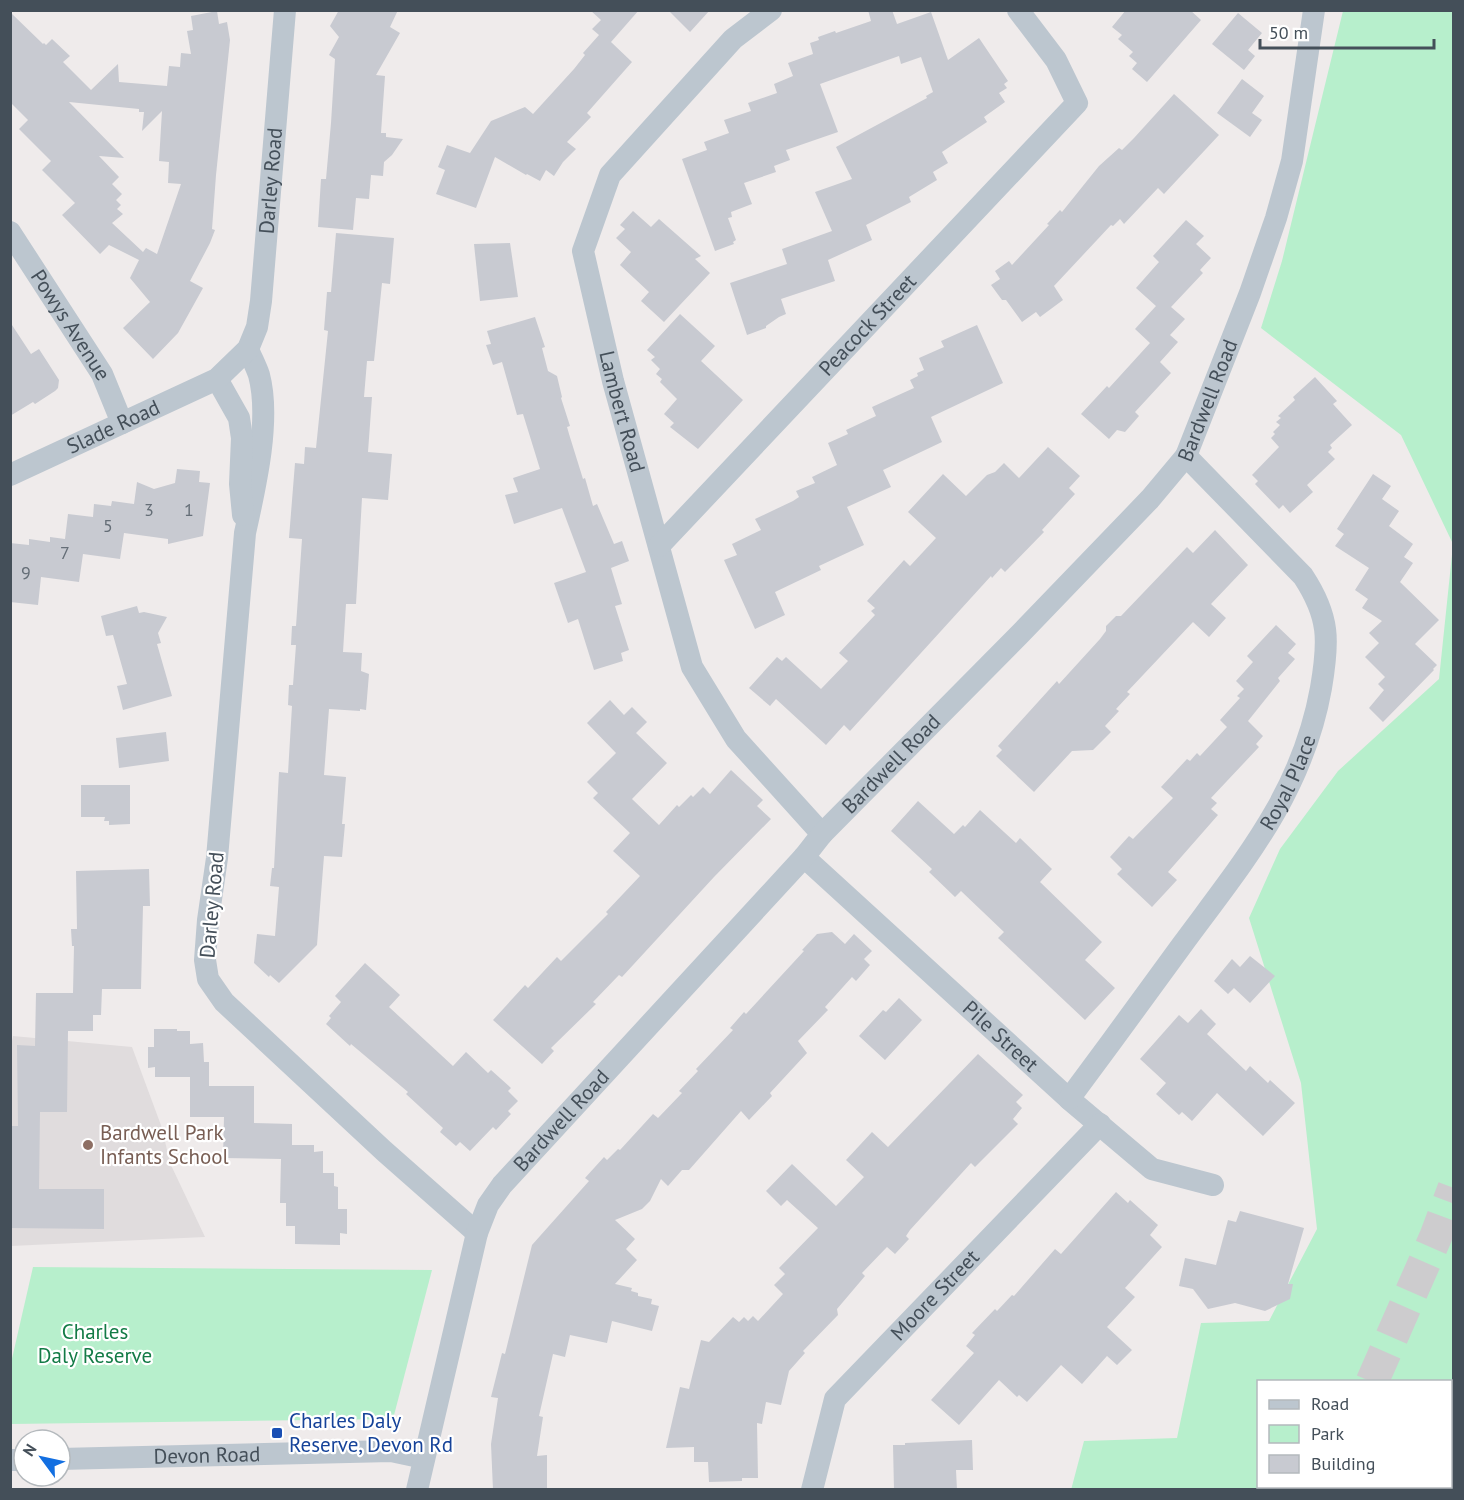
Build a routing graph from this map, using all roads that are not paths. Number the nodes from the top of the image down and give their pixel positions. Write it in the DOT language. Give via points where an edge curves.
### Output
graph roads {
  1 [pos="285,10"];
  2 [pos="771,10"];
  3 [pos="1018,10"];
  4 [pos="1314,10"];
  5 [pos="10,232"];
  6 [pos="248,349"];
  7 [pos="217,379"];
  8 [pos="122,423"];
  9 [pos="1186,456"];
  10 [pos="10,475"];
  11 [pos="245,533"];
  12 [pos="659,546"];
  13 [pos="822,834"];
  14 [pos="804,857"];
  15 [pos="1069,1099"];
  16 [pos="1100,1124"];
  17 [pos="1213,1185"];
  18 [pos="477,1233"];
  19 [pos="424,1458"];
  20 [pos="72,1459"];
  21 [pos="417,1490"];
  22 [pos="812,1490"];
  1 -- 6 [label="street, Darley Road" via="261,301"];
  2 -- 12 [label="street, Lambert Road" via="733,39 610,176 582,250"];
  3 -- 12 [label="street, Peacock Street" via="1056,60 1077,103"];
  4 -- 9 [label="street, Bardwell Road" via="1292,161 1276,218"];
  5 -- 8 [label="street, Powys Avenue" via="102,374"];
  6 -- 7 [label="street, Darley Road"];
  6 -- 11 [label="street, Darley Road" via="258,375 262,420 256,483"];
  7 -- 8 [label="street, Slade Road"];
  7 -- 11 [label="street, Darley Road" via="239,418"];
  8 -- 10 [label="street, Slade Road"];
  9 -- 13 [label="street, Bardwell Road" via="1021,633"];
  9 -- 15 [label="street, Royal Place" via="1303,576 1315,594 1326,629 1318,704 1291,783 1259,841"];
  11 -- 18 [label="street, Darley Road" via="217,858 206,940 208,980 232,1010"];
  12 -- 13 [label="street, Lambert Road" via="692,667 736,739"];
  13 -- 14 [label="street, Bardwell Road"];
  14 -- 15 [label="street, Pile Street"];
  14 -- 18 [label="street, Bardwell Road" via="502,1185 488,1205"];
  15 -- 16 [label="street, Pile Street"];
  16 -- 17 [label="street, Pile Street" via="1152,1169"];
  16 -- 22 [label="street, Moore Street" via="835,1399"];
  18 -- 19 [label="street, Bardwell Road"];
  19 -- 20 [label="street, Devon Road" via="391,1451"];
  19 -- 21 [label="street, Bardwell Road"];
}
